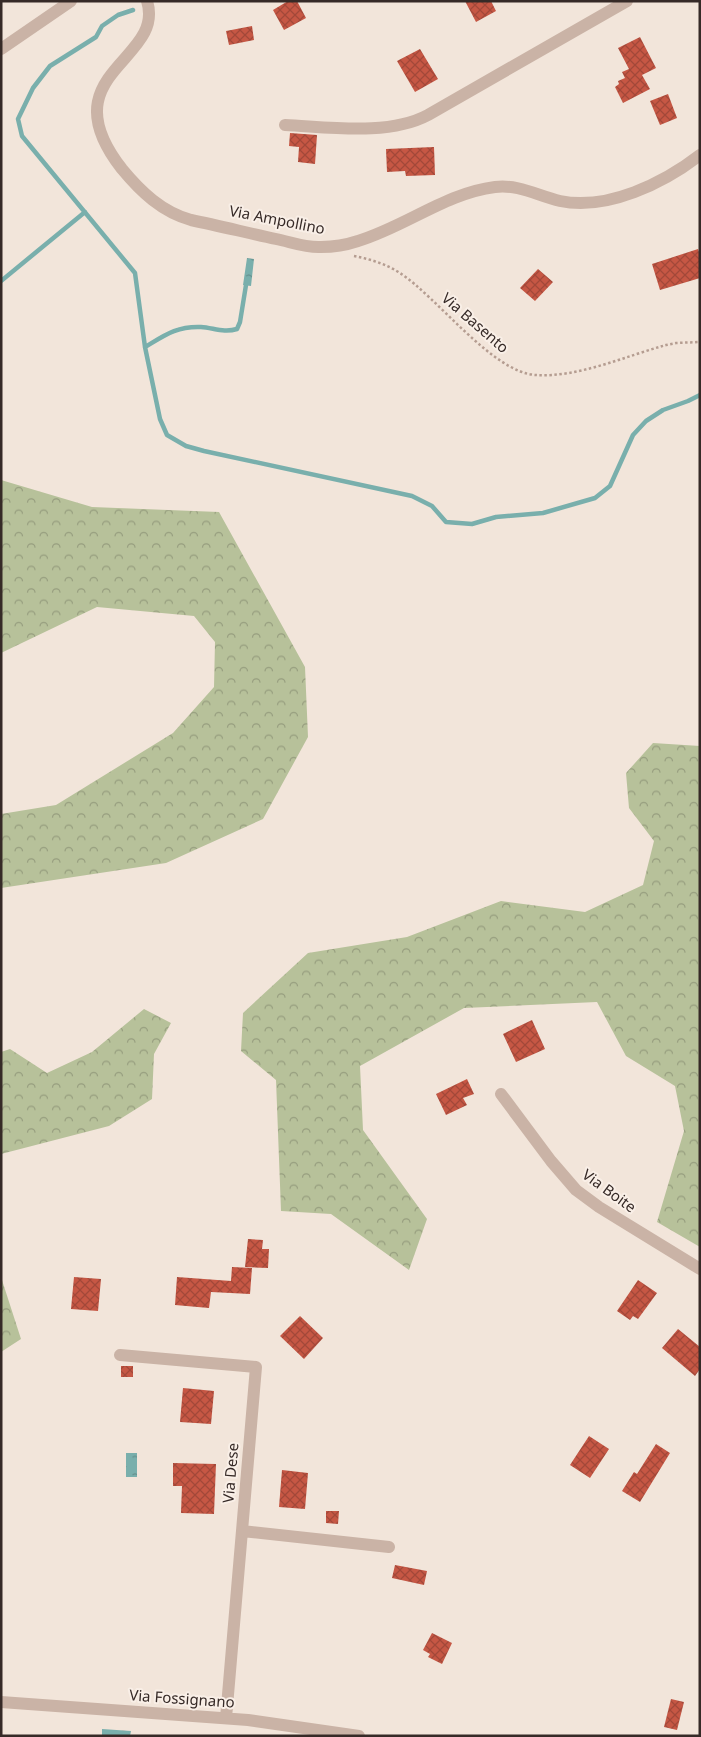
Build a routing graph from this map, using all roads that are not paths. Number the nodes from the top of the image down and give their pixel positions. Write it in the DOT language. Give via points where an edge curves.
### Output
graph roads {
  1 [pos="71,1"];
  2 [pos="147,1"];
  3 [pos="627,1"];
  4 [pos="1,49"];
  5 [pos="285,125"];
  6 [pos="700,155"];
  7 [pos="501,1094"];
  8 [pos="700,1269"];
  9 [pos="120,1355"];
  10 [pos="242,1531"];
  11 [pos="389,1547"];
  12 [pos="1,1702"];
  13 [pos="226,1718"];
  14 [pos="359,1736"];
  1 -- 4 [label="street"];
  2 -- 6 [label="street, Via Ampollino" via="150,15 146,29 105,82 99,98 98,124 109,151 136,185 164,208 191,220 310,246 336,246 369,237 447,202 490,187 509,186 569,202 592,203 614,198 667,177"];
  3 -- 5 [label="street" via="410,123 375,128"];
  7 -- 8 [label="street, Via Boite" via="576,1190"];
  9 -- 10 [label="street, Via Dese" via="256,1367"];
  10 -- 11 [label="street"];
  10 -- 13 [label="street, Via Dese"];
  12 -- 13 [label="street, Via Fossignano"];
  13 -- 14 [label="street, Via Fossignano"];
}
